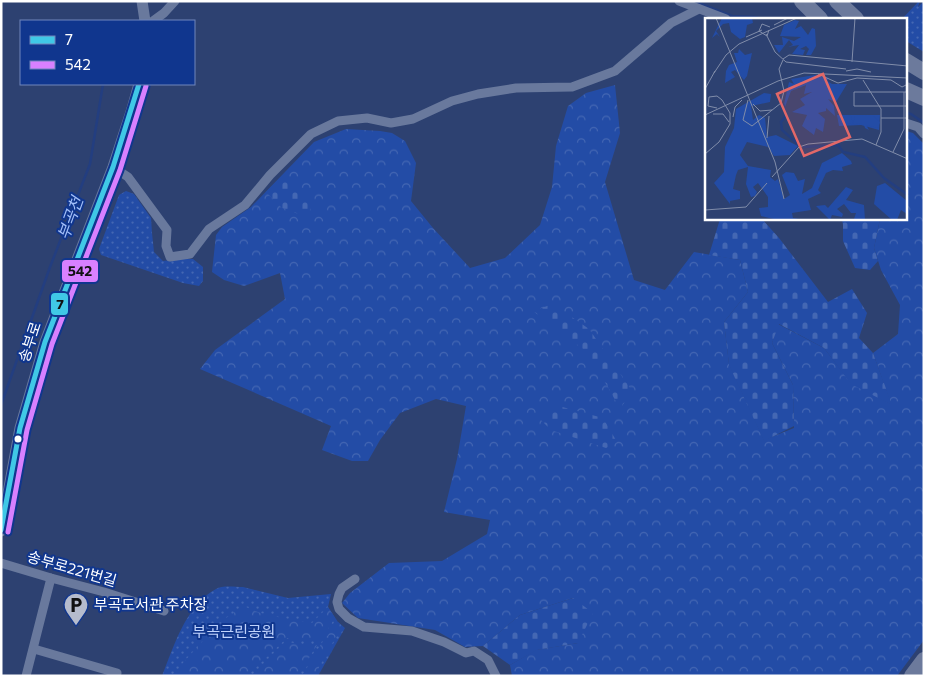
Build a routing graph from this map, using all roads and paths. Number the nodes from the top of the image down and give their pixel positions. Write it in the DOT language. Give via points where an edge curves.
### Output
graph roads {
  1 [pos="142,1"];
  2 [pos="175,1"];
  3 [pos="679,1"];
  4 [pos="802,1"];
  5 [pos="837,1"];
  6 [pos="699,9"];
  7 [pos="723,18"];
  8 [pos="819,18"];
  9 [pos="855,18"];
  10 [pos="145,20"];
  11 [pos="154,20"];
  12 [pos="908,62"];
  13 [pos="924,72"];
  14 [pos="139,85"];
  15 [pos="908,91"];
  16 [pos="924,98"];
  17 [pos="908,124"];
  18 [pos="924,134"];
  19 [pos="112,167"];
  20 [pos="1,531"];
  21 [pos="1,563"];
  22 [pos="51,578"];
  23 [pos="355,579"];
  24 [pos="164,611"];
  25 [pos="34,649"];
  26 [pos="924,660"];
  27 [pos="26,676"];
  28 [pos="116,676"];
  29 [pos="496,676"];
  30 [pos="912,676"];
  1 -- 10 [label="street"];
  2 -- 11 [label="street"];
  3 -- 6 [label="street"];
  4 -- 8 [label="highway"];
  5 -- 9 [label="highway"];
  6 -- 7 [label="street"];
  6 -- 19 [label="street" via="670,22 615,71 572,87 516,88 478,94 452,101 413,119 391,123 366,118 338,121 310,134 245,205 209,229 190,254 170,257 166,246 167,230 128,177"];
  12 -- 13 [label="highway"];
  14 -- 19 [label="street, 송부로"];
  15 -- 16 [label="highway"];
  17 -- 18 [label="street" via="918,127"];
  19 -- 20 [label="street, 송부로" via="45,342 20,428"];
  21 -- 22 [label="street, 송부로221번길"];
  22 -- 24 [label="street, 송부로221번길"];
  22 -- 25 [label="street"];
  23 -- 29 [label="street" via="342,588 337,602 348,618 364,627 412,631 466,652 474,651 488,660"];
  25 -- 27 [label="street"];
  25 -- 28 [label="street" via="117,673"];
  26 -- 30 [label="highway"];
}
